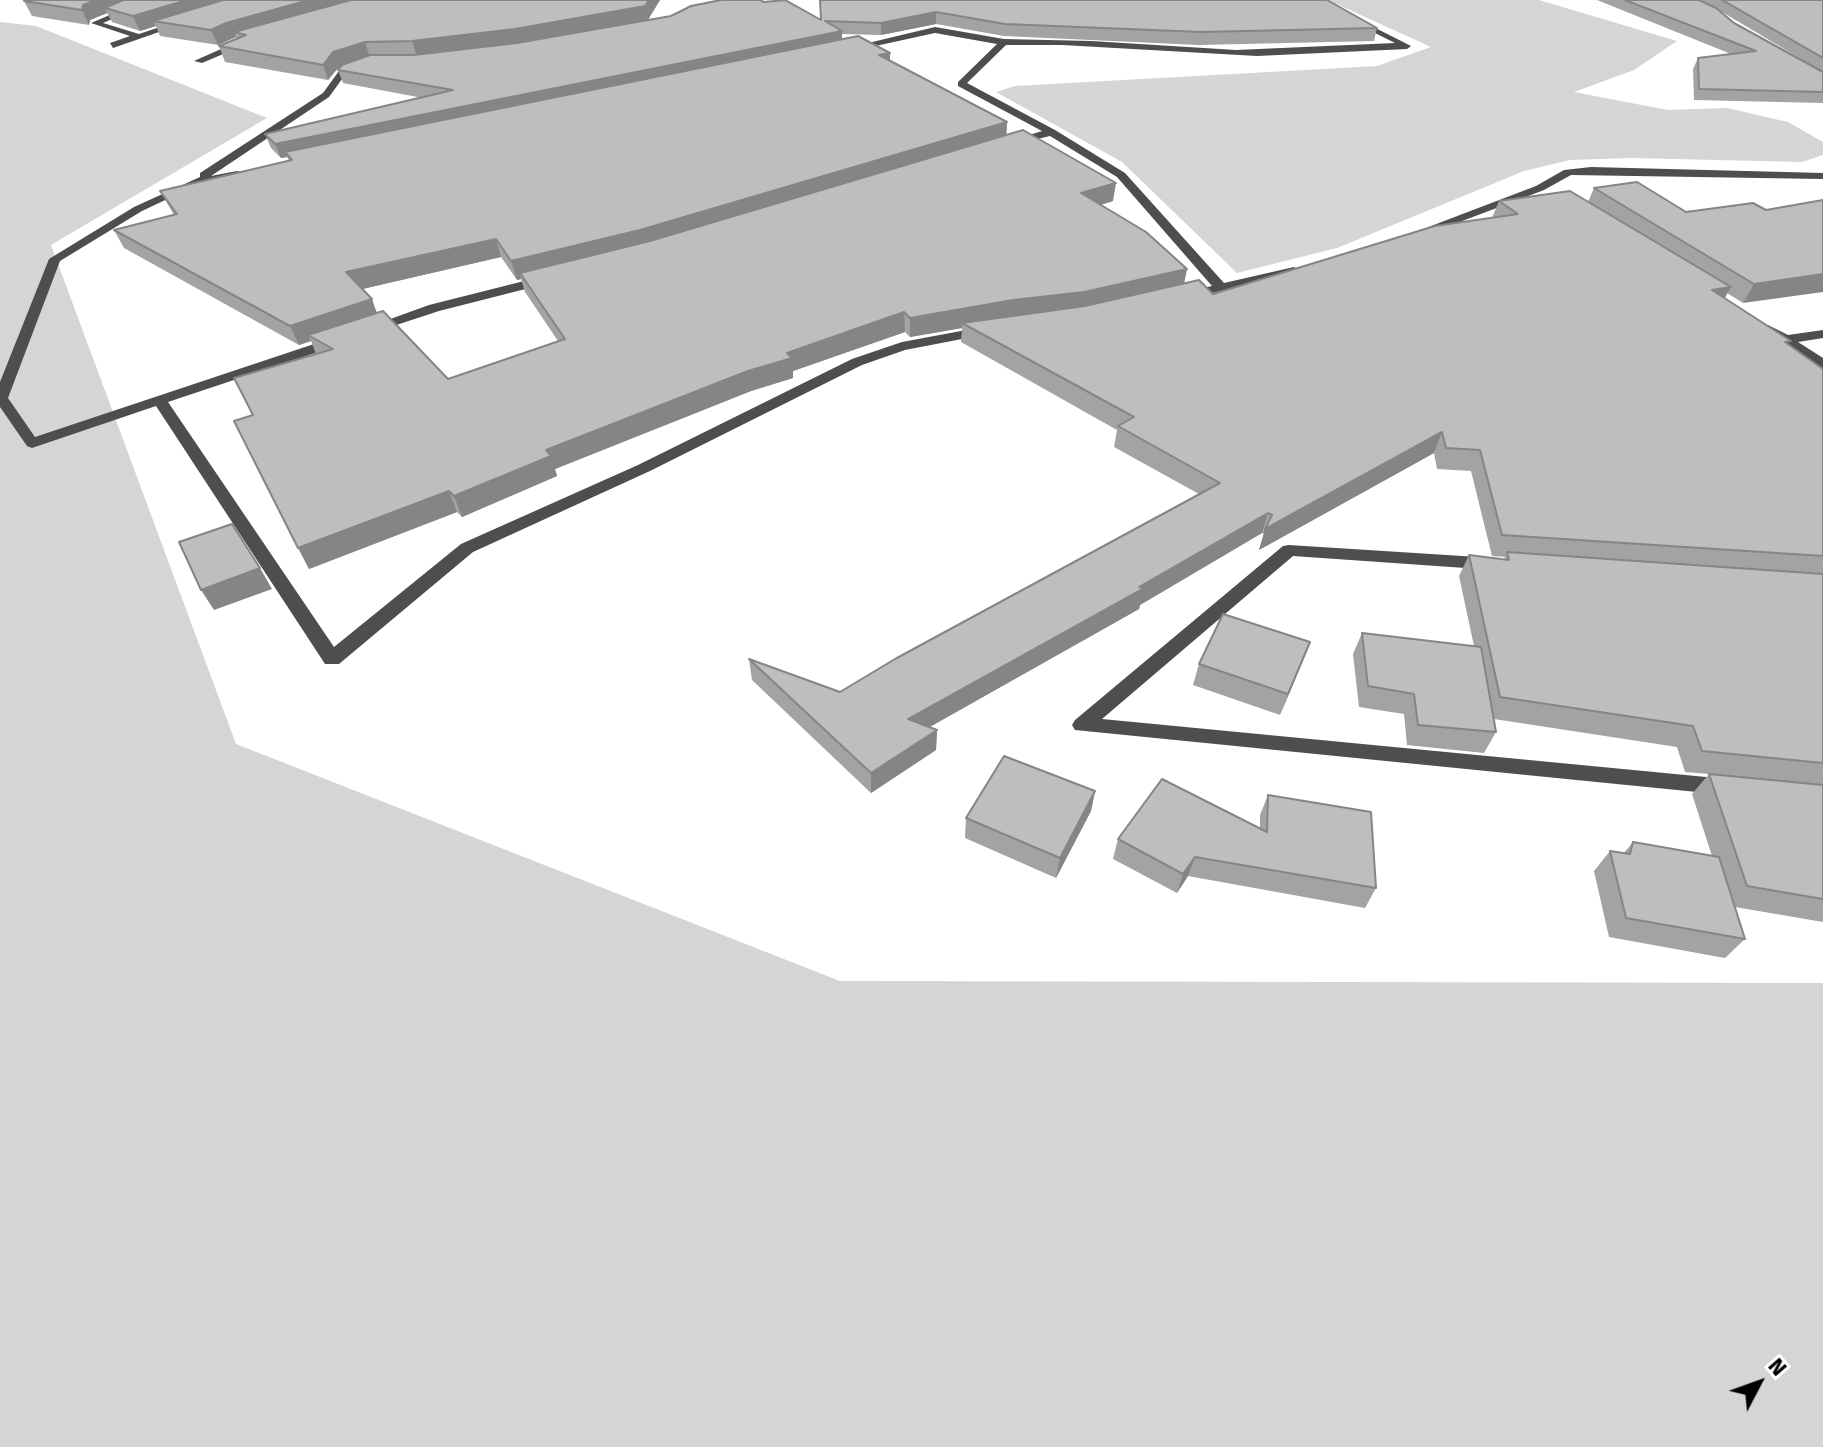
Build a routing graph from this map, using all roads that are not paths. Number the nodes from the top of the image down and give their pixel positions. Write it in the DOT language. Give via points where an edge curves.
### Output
graph roads {
  1 [pos="152,0"];
  2 [pos="1313,0"];
  3 [pos="193,20"];
  4 [pos="138,36"];
  5 [pos="250,39"];
  6 [pos="1004,42"];
  7 [pos="113,45"];
  8 [pos="832,53"];
  9 [pos="199,61"];
  10 [pos="373,62"];
  11 [pos="1051,132"];
  12 [pos="991,150"];
  13 [pos="251,172"];
  14 [pos="1823,176"];
  15 [pos="194,182"];
  16 [pos="1397,241"];
  17 [pos="1303,269"];
  18 [pos="556,277"];
  19 [pos="1221,288"];
  20 [pos="1175,298"];
  21 [pos="1759,324"];
  22 [pos="999,328"];
  23 [pos="1823,334"];
  24 [pos="1785,340"];
  25 [pos="1823,364"];
  26 [pos="160,401"];
  27 [pos="1509,565"];
  28 [pos="1744,788"];
  1 -- 4 [label="street" via="95,23"];
  2 -- 6 [label="street" via="1407,46 1238,53"];
  3 -- 4 [label="street"];
  4 -- 7 [label="street"];
  5 -- 9 [label="street"];
  6 -- 8 [label="street" via="935,30"];
  6 -- 11 [label="street" via="961,84"];
  10 -- 15 [label="street" via="342,73 326,95"];
  11 -- 12 [label="street"];
  11 -- 19 [label="street" via="1121,175"];
  13 -- 15 [label="street"];
  14 -- 16 [label="street" via="1568,172 1546,192"];
  15 -- 26 [label="street" via="55,259 1,398 32,443"];
  17 -- 19 [label="street"];
  18 -- 26 [label="street" via="434,308"];
  19 -- 20 [label="street"];
  21 -- 24 [label="street"];
  22 -- 26 [label="street" via="902,346 857,362 467,548 332,659"];
  23 -- 24 [label="street"];
  24 -- 25 [label="street"];
  27 -- 28 [label="street" via="1289,550 1082,725"];
}
